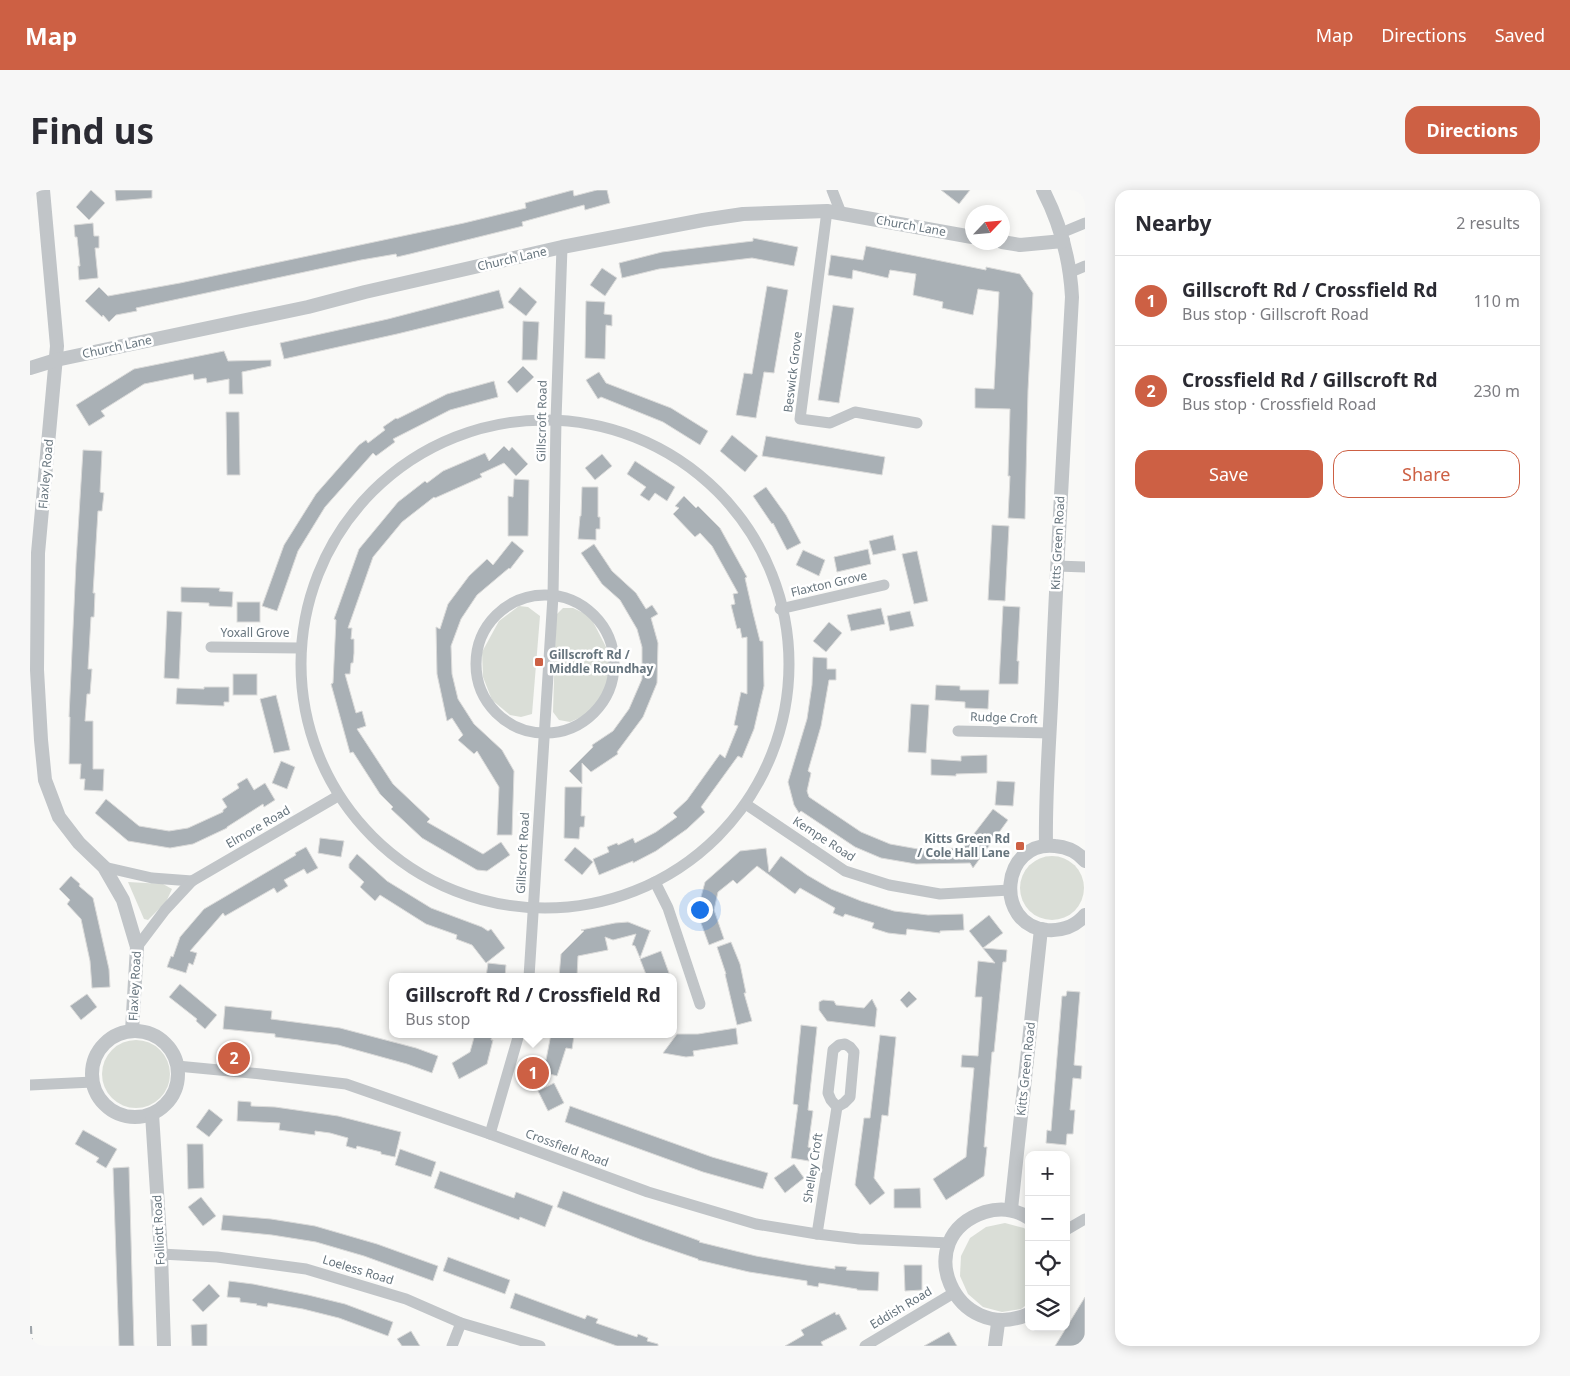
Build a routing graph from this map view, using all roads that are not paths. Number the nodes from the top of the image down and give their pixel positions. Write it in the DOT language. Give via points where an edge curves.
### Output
graph roads {
  1 [pos="43,190"];
  2 [pos="832,190"];
  3 [pos="1043,190"];
  4 [pos="834,212"];
  5 [pos="1085,223"];
  6 [pos="965,236"];
  7 [pos="1062,237"];
  8 [pos="1010,243"];
  9 [pos="562,247"];
  10 [pos="1085,266"];
  11 [pos="1070,272"];
  12 [pos="56,360"];
  13 [pos="30,368"];
  14 [pos="556,420"];
  15 [pos="916,423"];
  16 [pos="1057,566"];
  17 [pos="1085,567"];
  18 [pos="884,585"];
  19 [pos="553,596"];
  20 [pos="780,609"];
  21 [pos="210,647"];
  22 [pos="299,648"];
  23 [pos="958,731"];
  24 [pos="543,732"];
  25 [pos="1050,733"];
  26 [pos="338,796"];
  27 [pos="747,805"];
  28 [pos="1046,845"];
  29 [pos="1085,861"];
  30 [pos="104,868"];
  31 [pos="192,881"];
  32 [pos="655,882"];
  33 [pos="1010,890"];
  34 [pos="533,908"];
  35 [pos="1085,915"];
  36 [pos="1041,929"];
  37 [pos="137,947"];
  38 [pos="529,973"];
  39 [pos="700,1004"];
  40 [pos="132,1031"];
  41 [pos="518,1038"];
  42 [pos="178,1066"];
  43 [pos="93,1082"];
  44 [pos="30,1085"];
  45 [pos="837,1107"];
  46 [pos="152,1114"];
  47 [pos="490,1134"];
  48 [pos="1011,1209"];
  49 [pos="1025,1216"];
  50 [pos="1085,1219"];
  51 [pos="1070,1228"];
  52 [pos="817,1234"];
  53 [pos="950,1243"];
  54 [pos="161,1254"];
  55 [pos="952,1294"];
  56 [pos="1025,1316"];
  57 [pos="461,1322"];
  58 [pos="998,1323"];
  59 [pos="164,1346"];
  60 [pos="452,1346"];
  61 [pos="540,1346"];
  62 [pos="865,1346"];
  63 [pos="995,1346"];
  1 -- 12 [label="street, Flaxley Road"];
  2 -- 4 [label="street"];
  3 -- 7 [label="street, Kitts Green Road"];
  4 -- 6 [label="street, Church Lane"];
  4 -- 9 [label="street, Church Lane" via="743,214"];
  4 -- 15 [label="street, Beswick Grove" via="800,420 830,423 855,412"];
  5 -- 7 [label="street"];
  7 -- 8 [label="street" via="1020,245"];
  7 -- 11 [label="street, Kitts Green Road"];
  9 -- 12 [label="street, Church Lane" via="308,307"];
  9 -- 14 [label="street, Gillscroft Road"];
  10 -- 11 [label="street"];
  11 -- 16 [label="street, Kitts Green Road" via="1072,296"];
  12 -- 13 [label="street, Church Lane"];
  12 -- 30 [label="street, Flaxley Road" via="38,553 38,670 45,780 59,817"];
  14 -- 19 [label="street, Gillscroft Road"];
  14 -- 20 [label="street" via="594,425 639,437 709,483 752,534 770,570"];
  14 -- 22 [label="street" via="507,423 474,431 418,457 387,478 365,498 328,548 316,578"];
  16 -- 17 [label="street"];
  16 -- 25 [label="street, Kitts Green Road"];
  18 -- 20 [label="street, Flaxton Grove"];
  19 -- 24 [label="street, Gillscroft Road"];
  19 -- 24 [label="street" via="574,601 592,612 606,628 613,647 615,673 611,691 602,708 590,720 569,729"];
  19 -- 24 [label="street" via="518,600 504,608 485,627 474,651 473,664 478,687 497,718 516,727"];
  20 -- 27 [label="street" via="788,656 780,737"];
  21 -- 22 [label="street, Yoxall Grove"];
  22 -- 26 [label="street" via="302,699 321,761"];
  23 -- 25 [label="street, Rudge Croft"];
  24 -- 34 [label="street, Gillscroft Road"];
  25 -- 28 [label="street, Kitts Green Road"];
  26 -- 31 [label="street, Elmore Road"];
  26 -- 34 [label="street" via="357,819 420,876 478,898"];
  27 -- 32 [label="street" via="692,861"];
  27 -- 33 [label="street, Kempe Road" via="845,871 940,894"];
  28 -- 29 [label="street" via="1064,847"];
  28 -- 33 [label="street" via="1030,851 1019,861 1011,876"];
  30 -- 31 [label="street" via="152,878"];
  30 -- 37 [label="street, Flaxley Road" via="123,900"];
  31 -- 37 [label="street, Elmore Road"];
  32 -- 34 [label="street" via="618,898 574,910"];
  32 -- 39 [label="street" via="668,908"];
  33 -- 36 [label="street" via="1013,904 1021,917"];
  34 -- 38 [label="street, Gillscroft Road"];
  35 -- 36 [label="street" via="1067,928 1056,931"];
  36 -- 48 [label="street, Kitts Green Road"];
  37 -- 40 [label="street, Flaxley Road"];
  40 -- 42 [label="street" via="148,1033 161,1040 172,1051"];
  40 -- 43 [label="street" via="115,1036 101,1048 93,1064"];
  41 -- 47 [label="street"];
  42 -- 46 [label="street" via="178,1081 172,1096"];
  42 -- 47 [label="street, Crossfield Road" via="346,1084"];
  43 -- 44 [label="street"];
  43 -- 46 [label="street" via="107,1107 134,1117"];
  45 -- 45 [label="street, Shelley Croft" via="828,1094 833,1050 845,1044 854,1052 850,1097"];
  45 -- 52 [label="street, Shelley Croft"];
  46 -- 54 [label="street, Folliott Road"];
  47 -- 52 [label="street, Crossfield Road" via="666,1198 756,1224"];
  48 -- 49 [label="street"];
  48 -- 53 [label="street" via="978,1214 961,1226"];
  50 -- 51 [label="street"];
  52 -- 53 [label="street, Crossfield Road"];
  53 -- 55 [label="street" via="945,1270"];
  54 -- 57 [label="street, Loeless Road" via="217,1257 306,1269 406,1299"];
  54 -- 59 [label="street, Folliott Road"];
  55 -- 58 [label="street" via="966,1311 984,1322"];
  55 -- 62 [label="street, Eddish Road"];
  56 -- 58 [label="street" via="1012,1322"];
  57 -- 60 [label="street"];
  57 -- 61 [label="street, Loeless Road"];
  58 -- 63 [label="street"];
}
